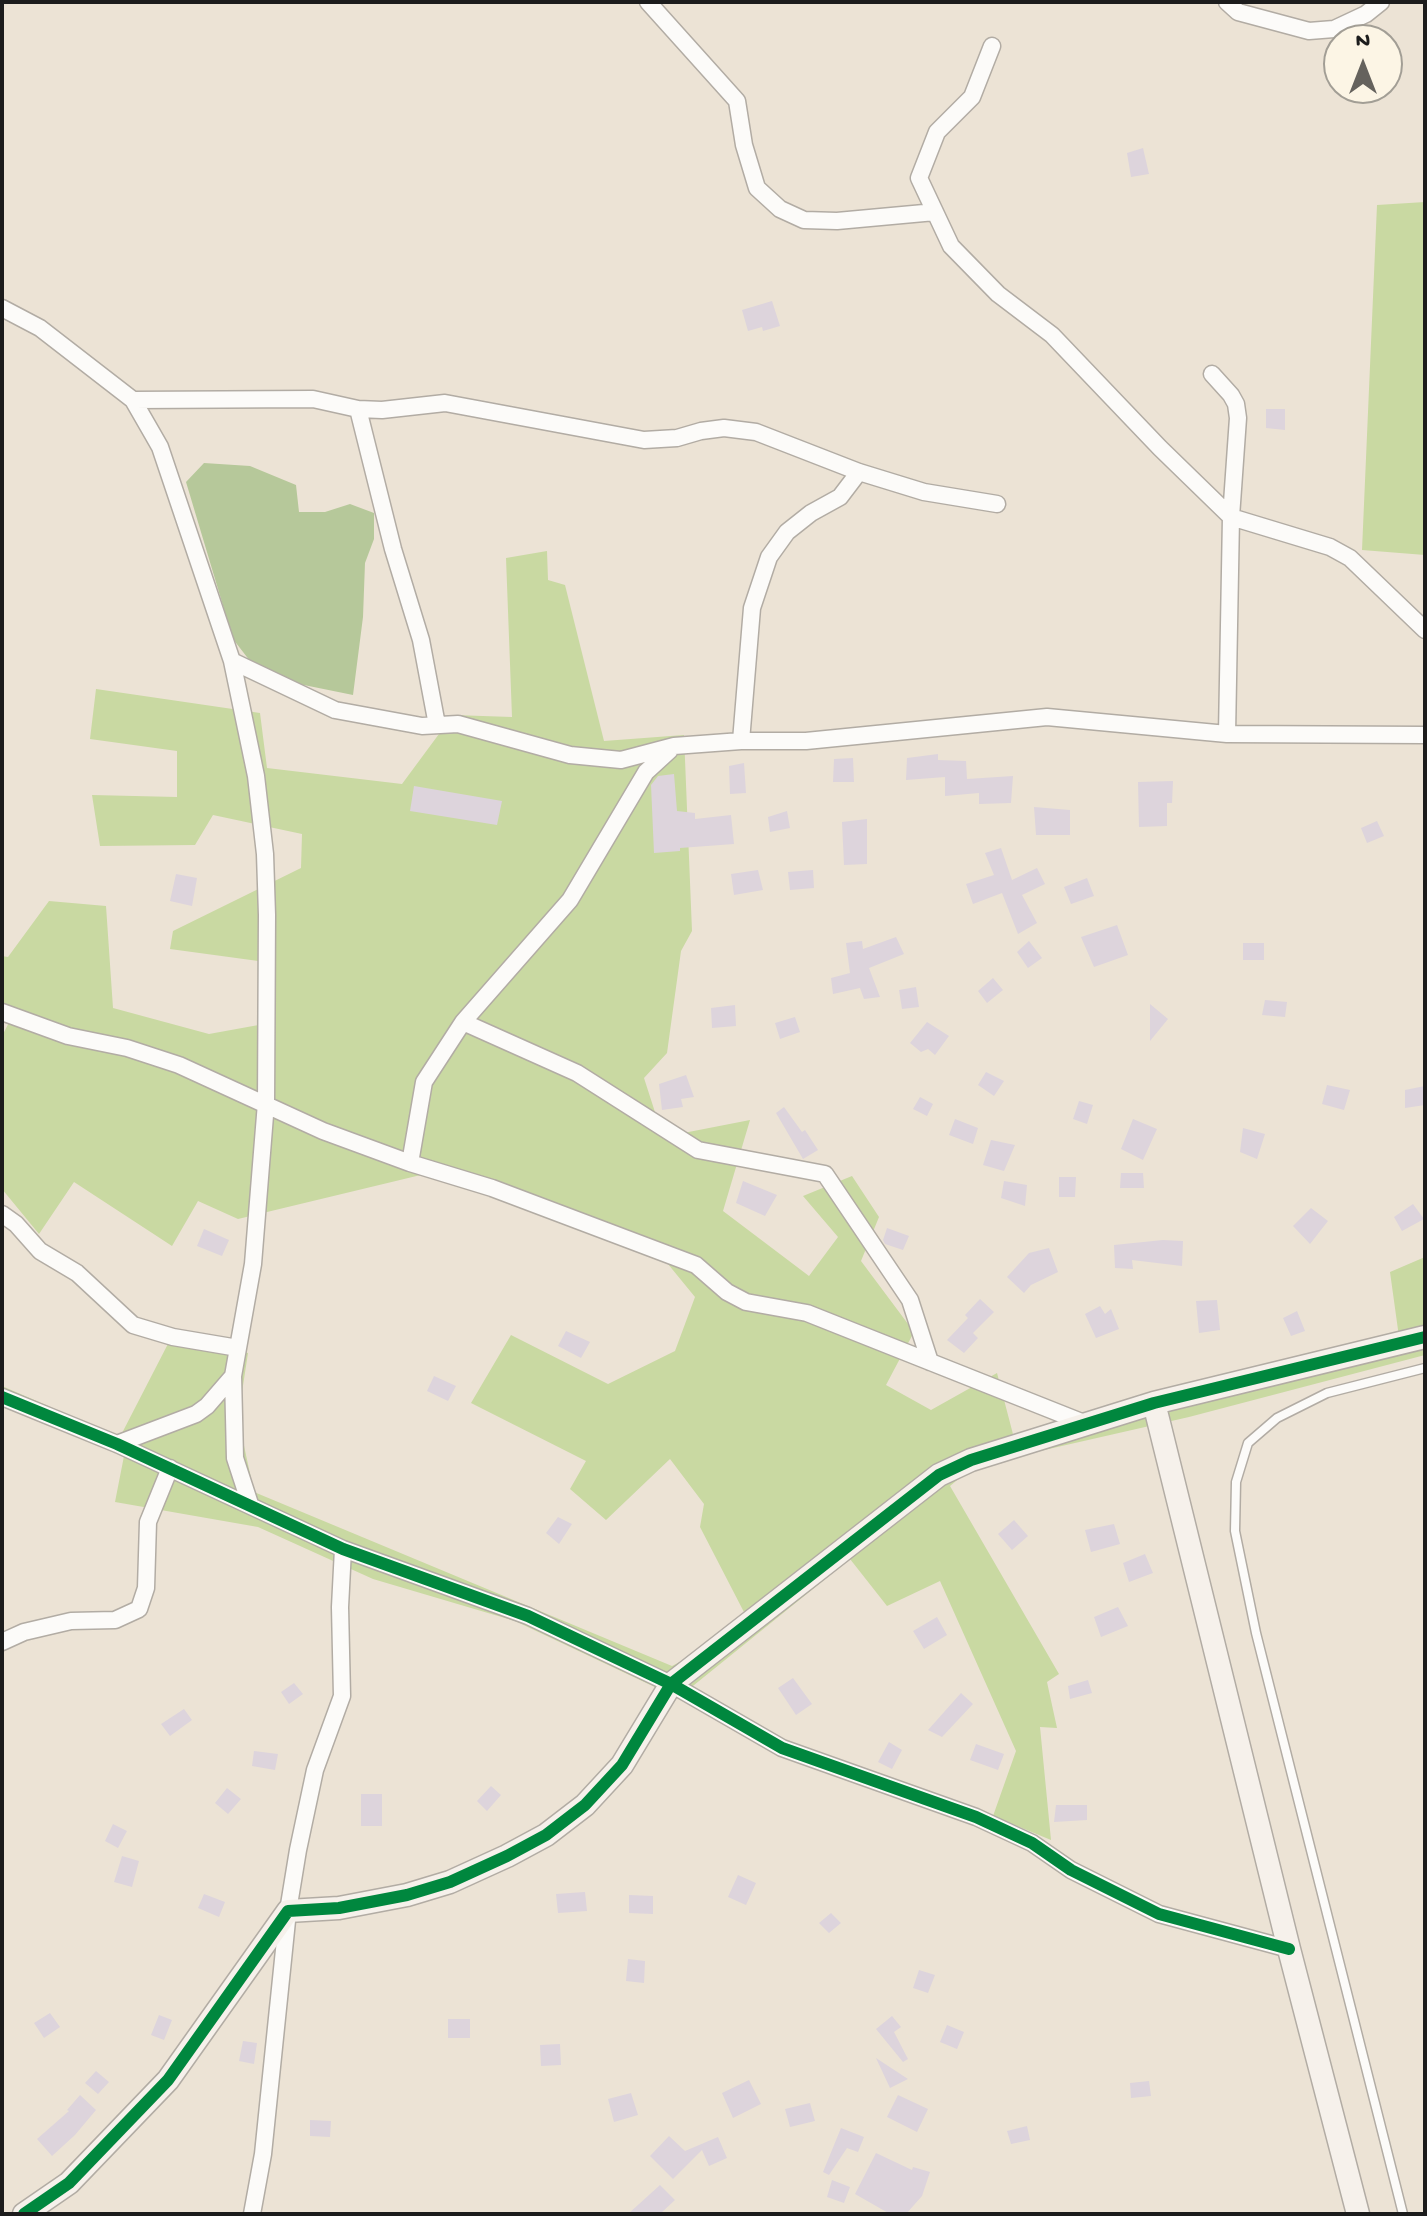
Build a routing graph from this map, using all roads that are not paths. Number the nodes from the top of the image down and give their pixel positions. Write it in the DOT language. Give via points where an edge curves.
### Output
graph roads {
  1 [pos="648,2"];
  2 [pos="1227,2"];
  3 [pos="1381,2"];
  4 [pos="992,46"];
  5 [pos="935,212"];
  6 [pos="2,308"];
  7 [pos="1212,374"];
  8 [pos="133,400"];
  9 [pos="358,409"];
  10 [pos="859,472"];
  11 [pos="997,504"];
  12 [pos="1231,517"];
  13 [pos="1425,630"];
  14 [pos="232,661"];
  15 [pos="437,725"];
  16 [pos="1227,734"];
  17 [pos="1425,735"];
  18 [pos="741,741"];
  19 [pos="674,746"];
  20 [pos="2,1012"];
  21 [pos="463,1022"];
  22 [pos="266,1103"];
  23 [pos="410,1163"];
  24 [pos="2,1214"];
  25 [pos="1425,1337"];
  26 [pos="238,1348"];
  27 [pos="930,1362"];
  28 [pos="1425,1368"];
  29 [pos="233,1376"];
  30 [pos="2,1397"];
  31 [pos="1154,1403"];
  32 [pos="1084,1423"];
  33 [pos="117,1444"];
  34 [pos="170,1468"];
  35 [pos="250,1504"];
  36 [pos="343,1549"];
  37 [pos="2,1642"];
  38 [pos="671,1684"];
  39 [pos="288,1911"];
  40 [pos="1289,1949"];
  41 [pos="24,2214"];
  42 [pos="252,2214"];
  43 [pos="1358,2214"];
  44 [pos="1403,2214"];
  1 -- 5 [label="street" via="737,101 757,188 780,209 804,220 837,221"];
  2 -- 3 [label="street" via="1238,12 1309,31 1334,29"];
  4 -- 5 [label="street" via="972,97 937,132 919,178"];
  5 -- 12 [label="street" via="951,246 998,294 1052,335"];
  6 -- 8 [label="street" via="40,328"];
  7 -- 12 [label="street" via="1231,395 1238,418"];
  8 -- 9 [label="street" via="313,399"];
  8 -- 14 [label="street" via="160,447"];
  9 -- 10 [label="street" via="445,403 644,440 724,428 756,432"];
  9 -- 15 [label="street" via="421,640"];
  10 -- 11 [label="street" via="924,492"];
  10 -- 18 [label="street" via="840,497 787,532 769,557 752,608"];
  12 -- 13 [label="street" via="1350,558"];
  12 -- 16 [label="street"];
  14 -- 15 [label="street" via="335,710"];
  14 -- 22 [label="street" via="256,776 265,854"];
  15 -- 19 [label="street" via="458,724 570,755 621,760"];
  16 -- 17 [label="street"];
  16 -- 18 [label="street" via="1047,717 816,740"];
  18 -- 19 [label="street"];
  19 -- 21 [label="street" via="646,772 570,900"];
  20 -- 22 [label="street" via="68,1036 179,1065"];
  21 -- 23 [label="street" via="424,1082"];
  21 -- 27 [label="street" via="577,1073 698,1150 825,1174 910,1300"];
  22 -- 23 [label="street"];
  22 -- 26 [label="street" via="253,1264"];
  23 -- 27 [label="street" via="696,1265 746,1302 807,1313"];
  24 -- 26 [label="street" via="133,1325"];
  25 -- 31 [label="street"];
  26 -- 29 [label="street"];
  27 -- 32 [label="street"];
  28 -- 44 [label="lane" via="1327,1393 1277,1418 1248,1443 1236,1482 1235,1531 1260,1648"];
  29 -- 33 [label="street" via="196,1414"];
  29 -- 35 [label="street" via="235,1458"];
  30 -- 33 [label="street"];
  31 -- 32 [label="street"];
  31 -- 40 [label="street"];
  32 -- 38 [label="street" via="963,1462 939,1475"];
  33 -- 34 [label="street"];
  34 -- 35 [label="street"];
  34 -- 37 [label="street" via="148,1522 146,1588 139,1609 115,1620 71,1621"];
  35 -- 36 [label="street"];
  36 -- 38 [label="street" via="528,1616"];
  36 -- 39 [label="street" via="342,1696 315,1770"];
  38 -- 39 [label="street" via="622,1765 585,1805 546,1835 450,1882 407,1895"];
  38 -- 40 [label="street" via="782,1748 976,1817 1159,1914"];
  39 -- 41 [label="street" via="168,2080 69,2183"];
  39 -- 42 [label="street"];
  40 -- 43 [label="street"];
}
